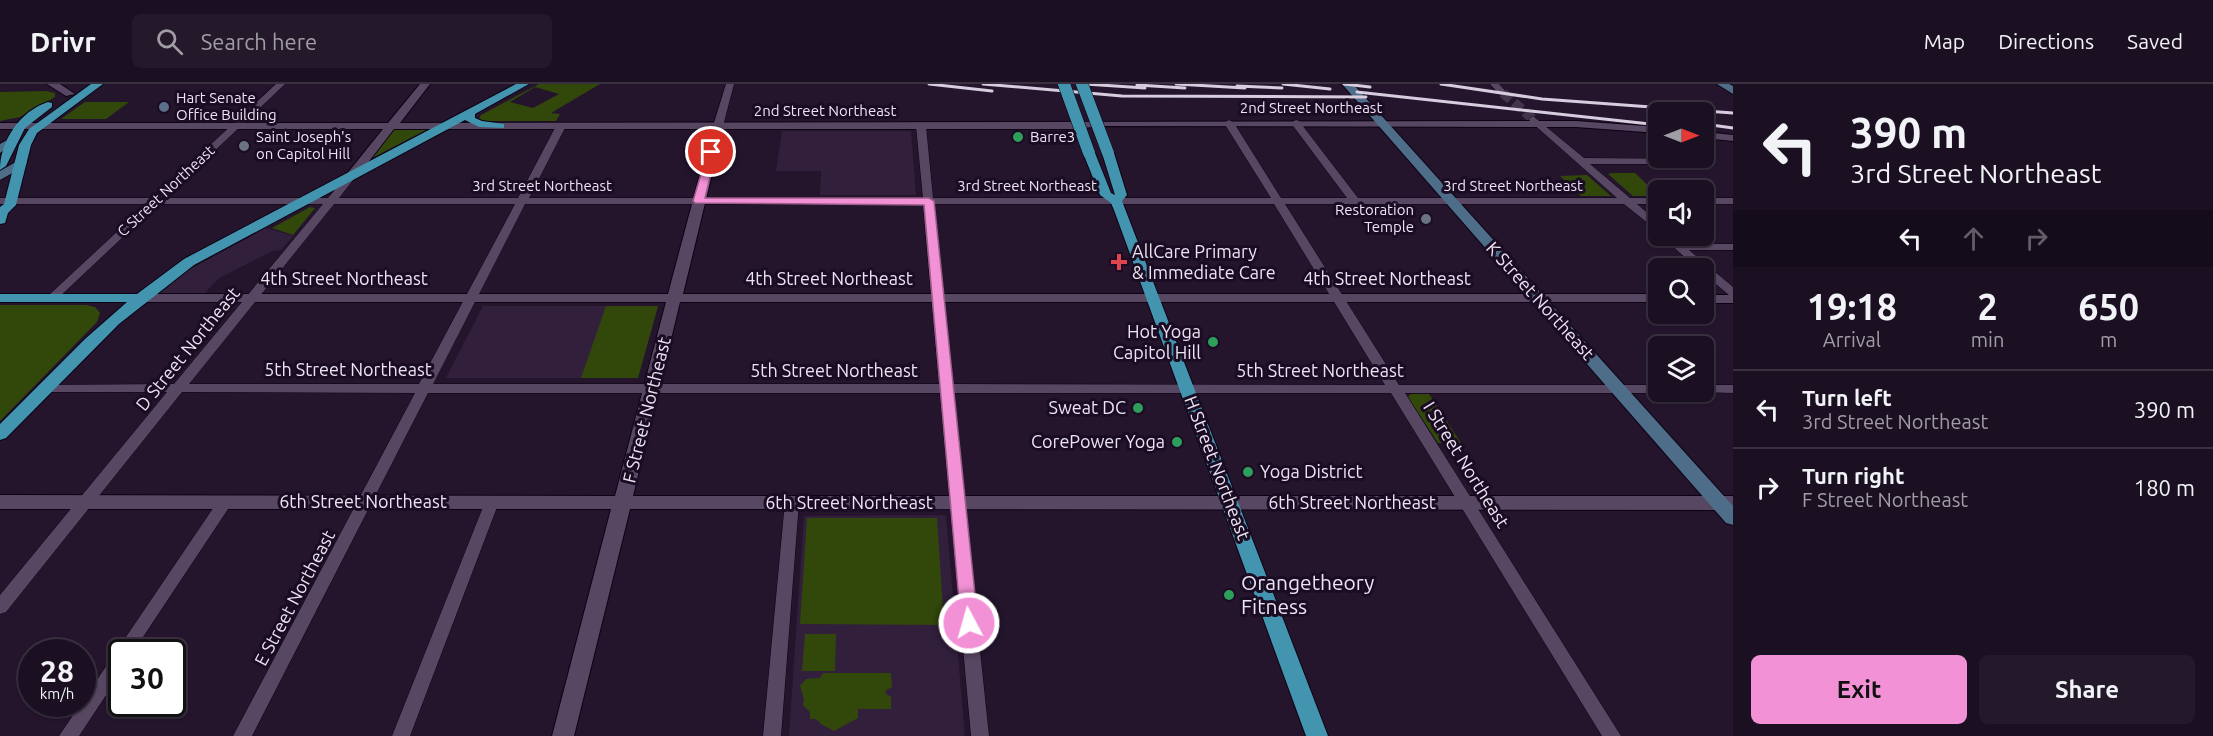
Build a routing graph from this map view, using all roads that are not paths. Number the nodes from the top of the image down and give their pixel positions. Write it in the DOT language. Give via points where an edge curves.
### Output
graph roads {
  1 [pos="52,84"];
  2 [pos="89,84"];
  3 [pos="98,84"];
  4 [pos="281,84"];
  5 [pos="425,84"];
  6 [pos="524,84"];
  7 [pos="730,84"];
  8 [pos="1064,84"];
  9 [pos="1082,84"];
  10 [pos="1347,84"];
  11 [pos="1494,84"];
  12 [pos="1722,84"];
  13 [pos="1733,91"];
  14 [pos="1503,93"];
  15 [pos="70,94"];
  16 [pos="470,112"];
  17 [pos="1536,122"];
  18 [pos="1229,123"];
  19 [pos="1296,123"];
  20 [pos="1382,124"];
  21 [pos="0,126"];
  22 [pos="20,126"];
  23 [pos="38,126"];
  24 [pos="236,126"];
  25 [pos="390,126"];
  26 [pos="444,126"];
  27 [pos="500,126"];
  28 [pos="561,126"];
  29 [pos="718,126"];
  30 [pos="921,126"];
  31 [pos="1648,129"];
  32 [pos="1714,136"];
  33 [pos="1733,138"];
  34 [pos="11,141"];
  35 [pos="0,150"];
  36 [pos="1582,161"];
  37 [pos="1648,161"];
  38 [pos="21,163"];
  39 [pos="0,166"];
  40 [pos="352,175"];
  41 [pos="0,176"];
  42 [pos="155,201"];
  43 [pos="303,201"];
  44 [pos="331,201"];
  45 [pos="522,201"];
  46 [pos="699,201"];
  47 [pos="929,201"];
  48 [pos="1116,201"];
  49 [pos="1278,201"];
  50 [pos="1355,201"];
  51 [pos="1451,201"];
  52 [pos="1628,201"];
  53 [pos="1648,201"];
  54 [pos="1714,201"];
  55 [pos="1733,201"];
  56 [pos="3,209"];
  57 [pos="1648,219"];
  58 [pos="1679,247"];
  59 [pos="1733,247"];
  60 [pos="189,262"];
  61 [pos="1733,293"];
  62 [pos="0,298"];
  63 [pos="52,298"];
  64 [pos="88,298"];
  65 [pos="108,298"];
  66 [pos="138,298"];
  67 [pos="252,298"];
  68 [pos="473,298"];
  69 [pos="675,298"];
  70 [pos="938,298"];
  71 [pos="1153,298"];
  72 [pos="1537,298"];
  73 [pos="1648,298"];
  74 [pos="1714,298"];
  75 [pos="1340,299"];
  76 [pos="1733,299"];
  77 [pos="92,339"];
  78 [pos="44,388"];
  79 [pos="179,388"];
  80 [pos="424,388"];
  81 [pos="652,388"];
  82 [pos="1618,388"];
  83 [pos="947,389"];
  84 [pos="1187,389"];
  85 [pos="1395,389"];
  86 [pos="1648,389"];
  87 [pos="1714,389"];
  88 [pos="1733,389"];
  89 [pos="0,434"];
  90 [pos="225,501"];
  91 [pos="0,502"];
  92 [pos="86,502"];
  93 [pos="366,502"];
  94 [pos="492,502"];
  95 [pos="792,502"];
  96 [pos="623,503"];
  97 [pos="957,503"];
  98 [pos="1230,503"];
  99 [pos="1726,503"];
  100 [pos="1467,504"];
  101 [pos="1733,518"];
  102 [pos="0,607"];
  103 [pos="133,639"];
  104 [pos="108,677"];
  105 [pos="68,736"];
  106 [pos="242,736"];
  107 [pos="401,736"];
  108 [pos="562,736"];
  109 [pos="772,736"];
  110 [pos="980,736"];
  111 [pos="1317,736"];
  112 [pos="1612,736"];
  1 -- 15 [label="street"];
  2 -- 15 [label="main road"];
  3 -- 23 [label="main road"];
  4 -- 24 [label="street, C Street Northeast"];
  5 -- 25 [label="street, D Street Northeast"];
  6 -- 16 [label="main road"];
  7 -- 29 [label="street, F Street Northeast"];
  8 -- 48 [label="main road, H Street Northeast, bridge" via="1106,195"];
  9 -- 48 [label="main road, H Street Northeast, bridge" via="1121,193"];
  10 -- 20 [label="main road, K Street Northeast"];
  11 -- 14 [label="street"];
  12 -- 13 [label="main road"];
  15 -- 22 [label="main road"];
  16 -- 26 [label="main road"];
  16 -- 27 [label="main road" via="475,123"];
  17 -- 20 [label="street, 2nd Street Northeast"];
  17 -- 31 [label="street, 2nd Street Northeast"];
  17 -- 36 [label="street"];
  18 -- 19 [label="street, 2nd Street Northeast"];
  18 -- 30 [label="street, 2nd Street Northeast"];
  18 -- 49 [label="street, I Street Northeast"];
  19 -- 20 [label="street, 2nd Street Northeast"];
  19 -- 50 [label="street"];
  20 -- 51 [label="main road, K Street Northeast"];
  21 -- 22 [label="street, 2nd Street Northeast"];
  22 -- 23 [label="street, 2nd Street Northeast"];
  22 -- 34 [label="main road"];
  23 -- 24 [label="street, 2nd Street Northeast"];
  23 -- 38 [label="main road" via="25,145"];
  24 -- 25 [label="street, 2nd Street Northeast"];
  24 -- 42 [label="street, C Street Northeast"];
  25 -- 26 [label="street, 2nd Street Northeast"];
  25 -- 40 [label="street, D Street Northeast"];
  26 -- 27 [label="street, 2nd Street Northeast"];
  26 -- 40 [label="main road"];
  27 -- 28 [label="street, 2nd Street Northeast"];
  28 -- 29 [label="street, 2nd Street Northeast"];
  28 -- 45 [label="street, E Street Northeast"];
  29 -- 30 [label="street, 2nd Street Northeast"];
  29 -- 46 [label="street, F Street Northeast"];
  30 -- 47 [label="street"];
  32 -- 33 [label="street"];
  34 -- 35 [label="main road"];
  34 -- 39 [label="main road"];
  36 -- 37 [label="street"];
  36 -- 52 [label="street"];
  38 -- 41 [label="main road"];
  38 -- 56 [label="main road"];
  40 -- 43 [label="main road"];
  40 -- 44 [label="street, D Street Northeast"];
  42 -- 43 [label="street, 3rd Street Northeast"];
  42 -- 56 [label="street, 3rd Street Northeast"];
  42 -- 63 [label="street, C Street Northeast"];
  43 -- 44 [label="street, 3rd Street Northeast"];
  43 -- 60 [label="main road"];
  44 -- 45 [label="street, 3rd Street Northeast"];
  44 -- 67 [label="street, D Street Northeast"];
  45 -- 46 [label="street, 3rd Street Northeast"];
  45 -- 68 [label="street, E Street Northeast"];
  46 -- 47 [label="street, 3rd Street Northeast"];
  46 -- 69 [label="street, F Street Northeast"];
  47 -- 48 [label="street, 3rd Street Northeast"];
  47 -- 70 [label="street"];
  48 -- 49 [label="street, 3rd Street Northeast"];
  48 -- 71 [label="main road, H Street Northeast"];
  49 -- 50 [label="street, 3rd Street Northeast"];
  49 -- 75 [label="street, I Street Northeast"];
  50 -- 51 [label="street, 3rd Street Northeast"];
  51 -- 52 [label="street, 3rd Street Northeast"];
  51 -- 72 [label="main road, K Street Northeast"];
  52 -- 53 [label="street, 3rd Street Northeast"];
  52 -- 57 [label="street"];
  54 -- 55 [label="street"];
  58 -- 59 [label="street"];
  58 -- 61 [label="street"];
  60 -- 65 [label="main road"];
  60 -- 66 [label="main road"];
  62 -- 63 [label="main road, 4th Street Northeast"];
  63 -- 64 [label="main road, 4th Street Northeast"];
  64 -- 65 [label="main road, 4th Street Northeast"];
  64 -- 77 [label="main road" via="108,310"];
  65 -- 66 [label="main road, 4th Street Northeast"];
  66 -- 67 [label="street, 4th Street Northeast"];
  66 -- 77 [label="main road"];
  67 -- 68 [label="street, 4th Street Northeast"];
  67 -- 79 [label="street, D Street Northeast"];
  68 -- 69 [label="street, 4th Street Northeast"];
  68 -- 80 [label="street, E Street Northeast"];
  69 -- 70 [label="street, 4th Street Northeast"];
  69 -- 81 [label="street, F Street Northeast"];
  70 -- 71 [label="street, 4th Street Northeast"];
  70 -- 83 [label="street"];
  71 -- 75 [label="street, 4th Street Northeast"];
  71 -- 84 [label="main road, H Street Northeast"];
  72 -- 73 [label="street, 4th Street Northeast"];
  72 -- 75 [label="street, 4th Street Northeast"];
  72 -- 82 [label="main road, K Street Northeast"];
  74 -- 76 [label="street"];
  75 -- 85 [label="street, I Street Northeast"];
  77 -- 78 [label="main road"];
  78 -- 79 [label="street, 5th Street Northeast"];
  78 -- 89 [label="main road"];
  79 -- 80 [label="street, 5th Street Northeast"];
  79 -- 92 [label="street, D Street Northeast"];
  80 -- 81 [label="street, 5th Street Northeast"];
  80 -- 93 [label="street, E Street Northeast"];
  81 -- 83 [label="street, 5th Street Northeast"];
  81 -- 96 [label="street, F Street Northeast"];
  82 -- 85 [label="street, 5th Street Northeast"];
  82 -- 86 [label="street, 5th Street Northeast"];
  82 -- 99 [label="main road, K Street Northeast"];
  83 -- 84 [label="street, 5th Street Northeast"];
  83 -- 97 [label="street"];
  84 -- 85 [label="street, 5th Street Northeast"];
  84 -- 98 [label="main road, H Street Northeast"];
  85 -- 100 [label="street, I Street Northeast"];
  87 -- 88 [label="street"];
  90 -- 92 [label="street, 6th Street Northeast"];
  90 -- 93 [label="street, 6th Street Northeast"];
  90 -- 103 [label="street"];
  91 -- 92 [label="street, 6th Street Northeast"];
  92 -- 102 [label="street, D Street Northeast"];
  93 -- 94 [label="street, 6th Street Northeast"];
  93 -- 106 [label="street, E Street Northeast"];
  94 -- 96 [label="street, 6th Street Northeast"];
  94 -- 107 [label="street"];
  95 -- 96 [label="street, 6th Street Northeast"];
  95 -- 97 [label="street, 6th Street Northeast"];
  95 -- 109 [label="street"];
  96 -- 108 [label="street, F Street Northeast"];
  97 -- 98 [label="street, 6th Street Northeast"];
  97 -- 110 [label="street"];
  98 -- 100 [label="street, 6th Street Northeast"];
  98 -- 111 [label="main road, H Street Northeast"];
  99 -- 100 [label="street, 6th Street Northeast"];
  99 -- 101 [label="main road, K Street Northeast"];
  100 -- 112 [label="street, I Street Northeast"];
  104 -- 105 [label="street"];
}
